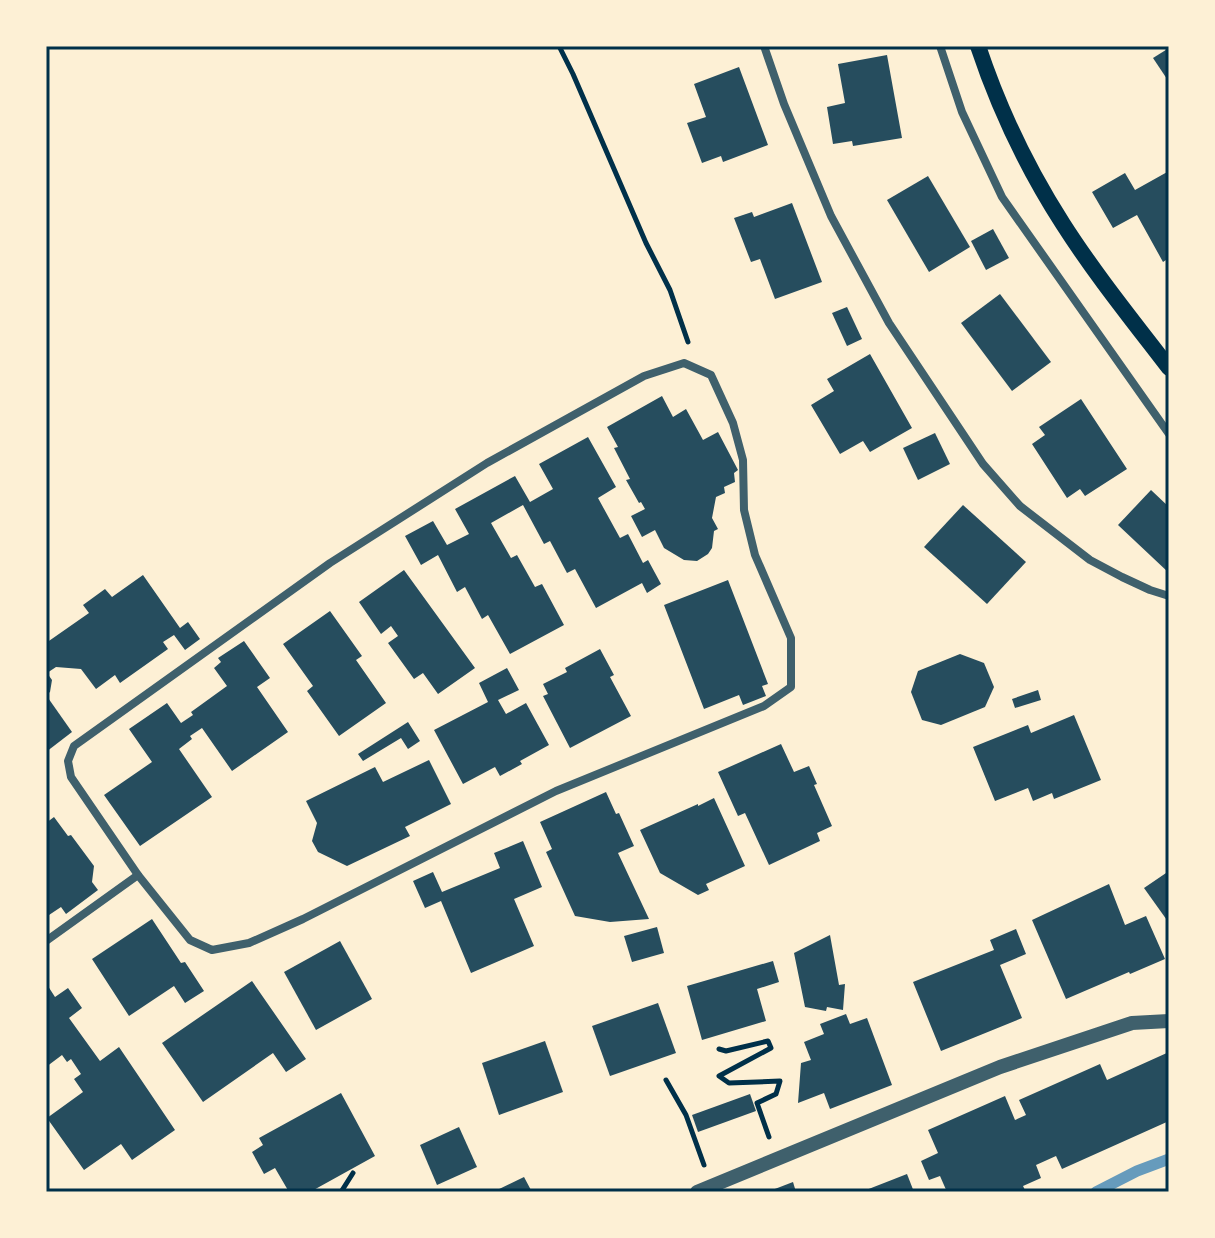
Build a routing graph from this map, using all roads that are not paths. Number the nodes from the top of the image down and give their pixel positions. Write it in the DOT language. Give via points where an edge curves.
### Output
graph roads {
  1 [pos="764,46"];
  2 [pos="940,46"];
  3 [pos="978,46"];
  4 [pos="1169,368"];
  5 [pos="1169,434"];
  6 [pos="1169,596"];
  7 [pos="138,875"];
  8 [pos="46,941"];
  9 [pos="1169,1021"];
  10 [pos="704,1189"];
  1 -- 6 [label="street" via="831,216 889,323 983,464 1020,506 1090,560"];
  2 -- 5 [label="street" via="962,112 1002,197"];
  3 -- 4 [label="main road" via="1006,120 1042,190"];
  7 -- 7 [label="street" via="71,777 68,761 74,746 330,563 487,463 644,376 684,363 711,375 743,460 744,510 755,555 791,638 791,687 764,706 556,791 249,943 212,950 190,940"];
  7 -- 8 [label="street"];
  9 -- 10 [label="street" via="1132,1023 1000,1067"];
}
